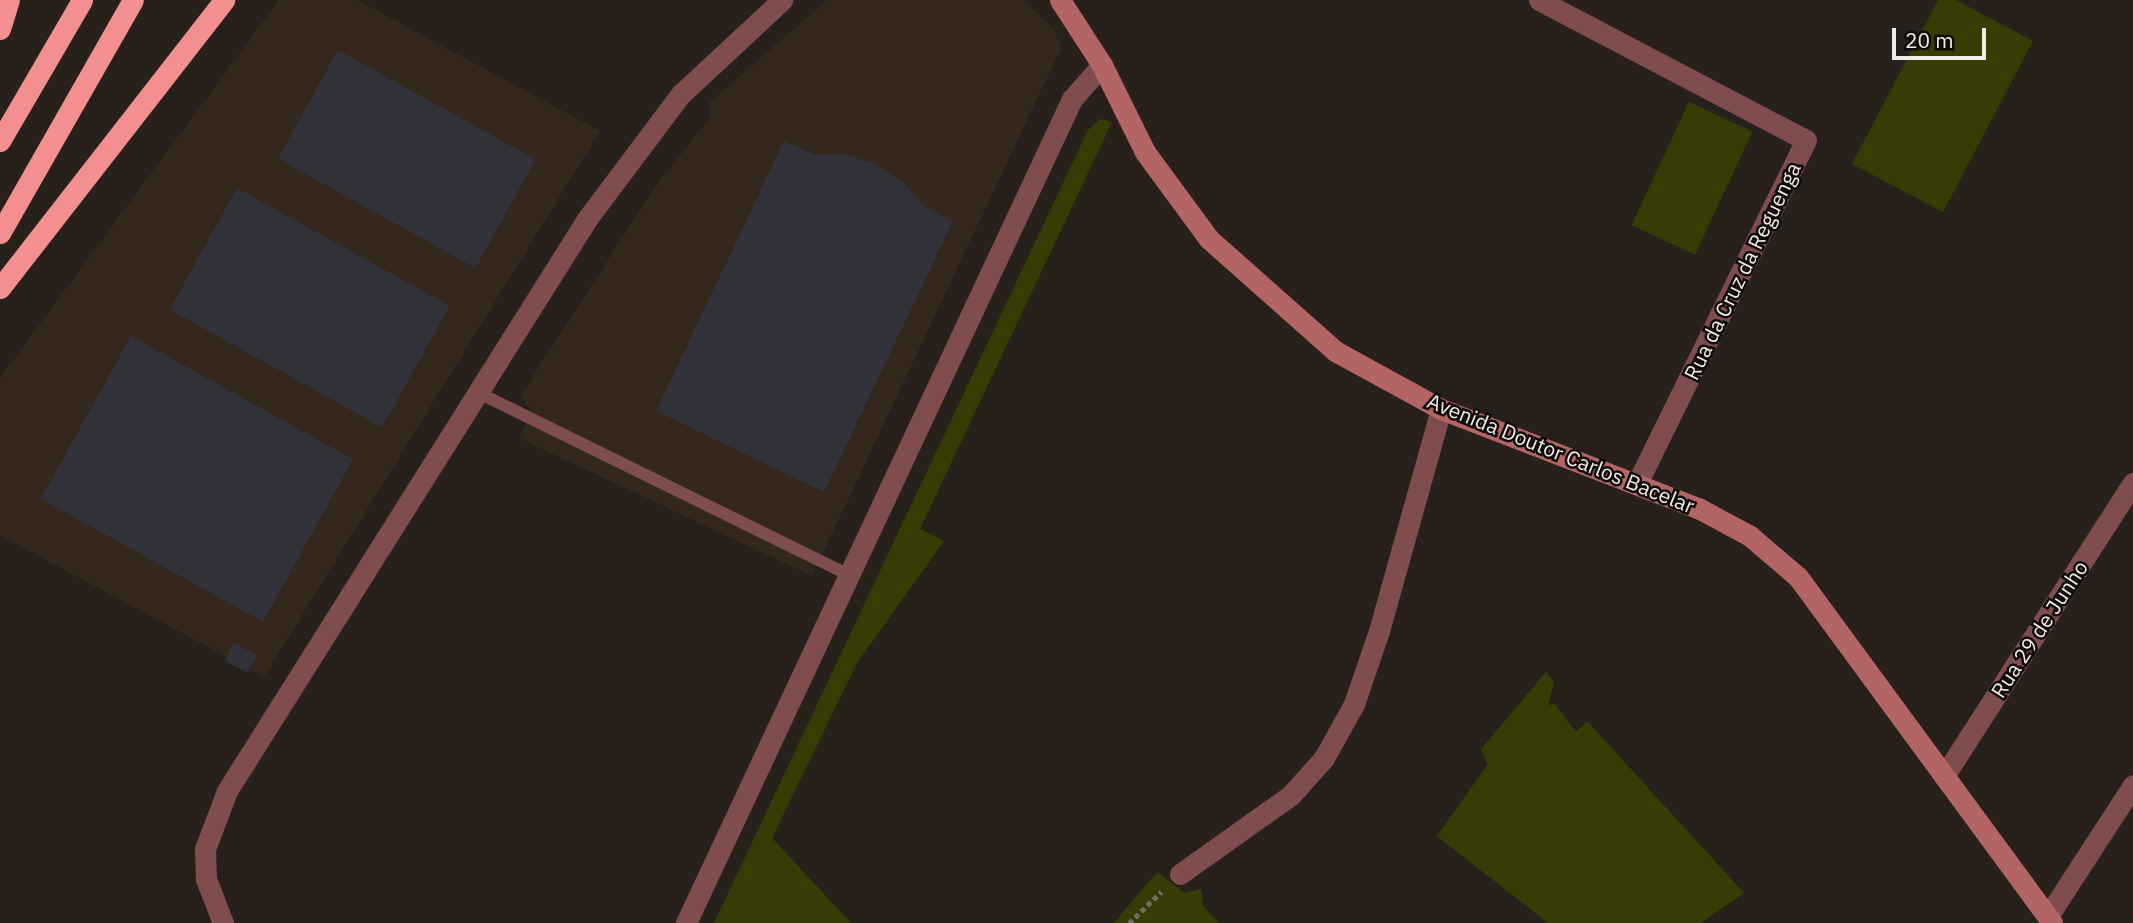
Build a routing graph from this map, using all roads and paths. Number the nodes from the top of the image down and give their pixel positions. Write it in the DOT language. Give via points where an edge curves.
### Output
graph roads {
  1 [pos="9,0"];
  2 [pos="82,0"];
  3 [pos="132,0"];
  4 [pos="225,0"];
  5 [pos="782,0"];
  6 [pos="1060,0"];
  7 [pos="1539,0"];
  8 [pos="0,29"];
  9 [pos="1102,65"];
  10 [pos="0,141"];
  11 [pos="0,233"];
  12 [pos="0,288"];
  13 [pos="479,393"];
  14 [pos="1441,409"];
  15 [pos="2133,483"];
  16 [pos="1637,484"];
  17 [pos="849,575"];
  18 [pos="1944,776"];
  19 [pos="2133,786"];
  20 [pos="1180,874"];
  21 [pos="2050,920"];
  22 [pos="223,923"];
  23 [pos="687,923"];
  24 [pos="1129,923"];
  1 -- 8 [label="highway"];
  2 -- 10 [label="highway"];
  3 -- 11 [label="highway"];
  4 -- 12 [label="highway"];
  5 -- 13 [label="street" via="681,94 633,154"];
  6 -- 9 [label="street, Avenida Doutor Carlos Bacelar"];
  7 -- 16 [label="street, Rua da Cruz da Reguenga" via="1806,140"];
  9 -- 14 [label="street, Avenida Doutor Carlos Bacelar" via="1145,152 1209,239 1335,351"];
  9 -- 17 [label="street" via="1072,99"];
  13 -- 17 [label="lane"];
  13 -- 22 [label="street" via="212,819 206,878"];
  14 -- 16 [label="street, Avenida Doutor Carlos Bacelar"];
  14 -- 20 [label="street" via="1379,631 1354,704 1324,758 1291,795"];
  15 -- 18 [label="street, Rua 29 de Junho"];
  16 -- 18 [label="street, Avenida Doutor Carlos Bacelar" via="1750,536 1798,577"];
  17 -- 23 [label="street"];
  18 -- 21 [label="street, Avenida Doutor Carlos Bacelar"];
  19 -- 21 [label="street"];
  20 -- 24 [label="path"];
}
